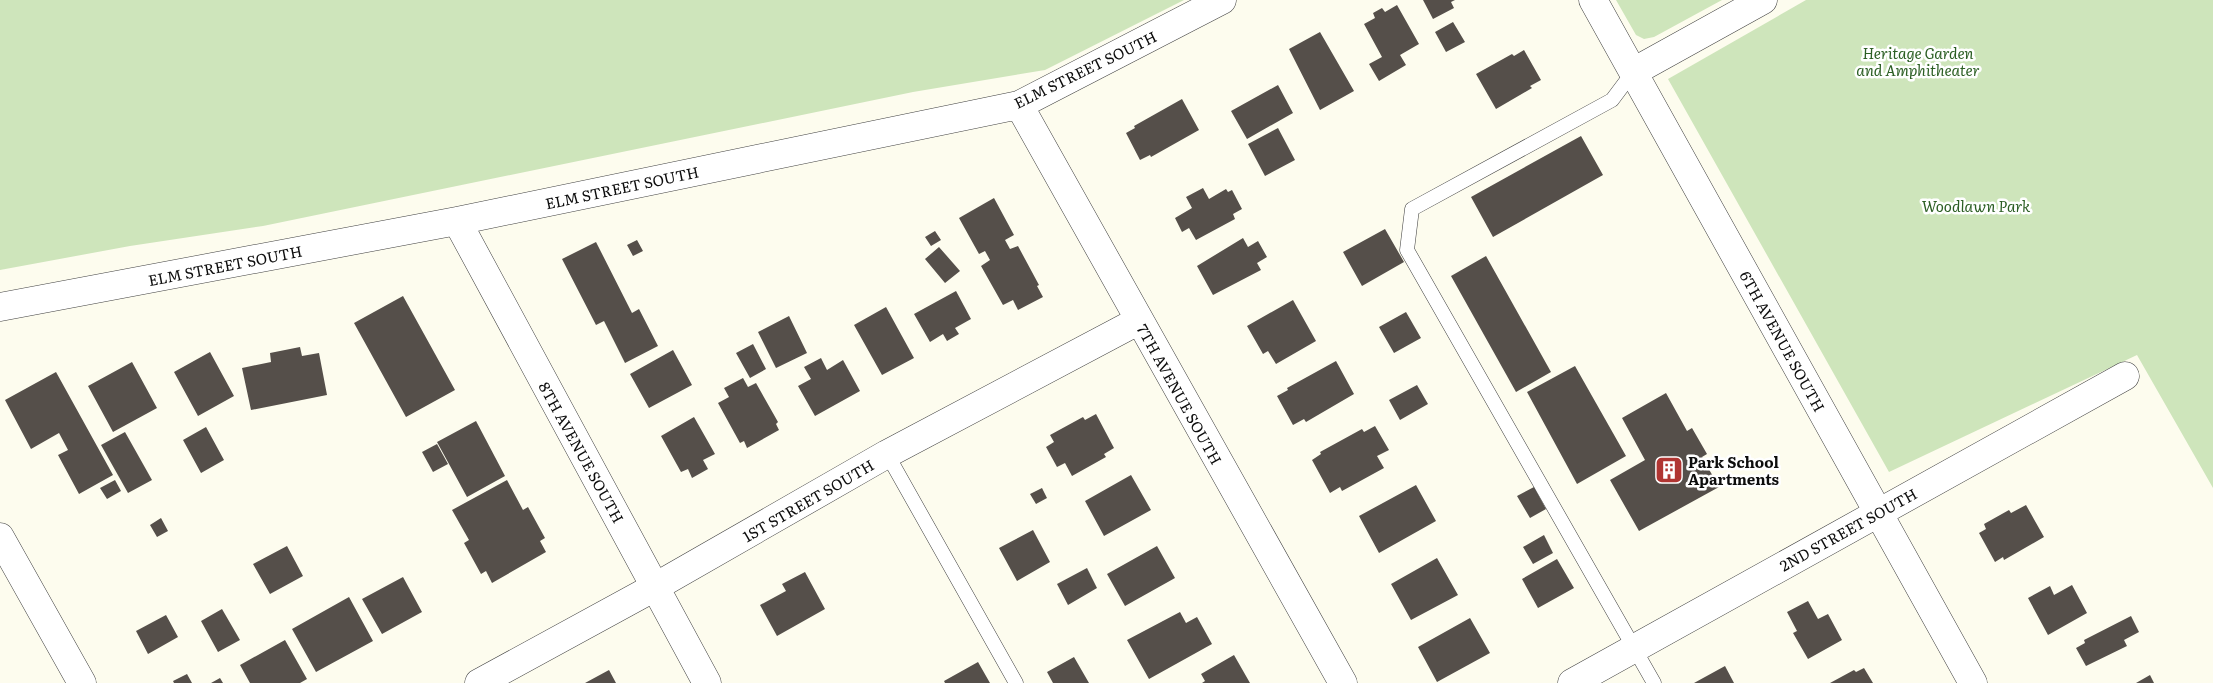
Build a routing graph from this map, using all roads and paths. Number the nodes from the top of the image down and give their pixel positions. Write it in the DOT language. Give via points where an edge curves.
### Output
graph roads {
  1 [pos="1222,0"];
  2 [pos="1593,0"];
  3 [pos="1763,0"];
  4 [pos="1634,72"];
  5 [pos="1019,105"];
  6 [pos="457,221"];
  7 [pos="0,308"];
  8 [pos="1138,321"];
  9 [pos="2125,376"];
  10 [pos="887,454"];
  11 [pos="1878,513"];
  12 [pos="0,537"];
  13 [pos="655,587"];
  14 [pos="1634,648"];
  15 [pos="82,683"];
  16 [pos="479,683"];
  17 [pos="708,683"];
  18 [pos="1016,683"];
  19 [pos="1343,683"];
  20 [pos="1572,683"];
  21 [pos="1654,683"];
  22 [pos="1973,683"];
  1 -- 5 [label="street, ELM STREET SOUTH"];
  2 -- 4 [label="street, 6TH AVENUE SOUTH"];
  3 -- 4 [label="street"];
  4 -- 11 [label="street, 6TH AVENUE SOUTH"];
  4 -- 14 [label="lane" via="1612,100 1412,209 1407,250"];
  5 -- 6 [label="street, ELM STREET SOUTH"];
  5 -- 8 [label="street, 7TH AVENUE SOUTH"];
  6 -- 7 [label="street, ELM STREET SOUTH"];
  6 -- 13 [label="street, 8TH AVENUE SOUTH"];
  8 -- 10 [label="street, 1ST STREET SOUTH"];
  8 -- 19 [label="street, 7TH AVENUE SOUTH"];
  9 -- 11 [label="street, 2ND STREET SOUTH"];
  10 -- 13 [label="street, 1ST STREET SOUTH"];
  10 -- 18 [label="lane"];
  11 -- 14 [label="street, 2ND STREET SOUTH"];
  11 -- 22 [label="street, 6TH AVENUE SOUTH"];
  12 -- 15 [label="street"];
  13 -- 16 [label="street, 1ST STREET SOUTH"];
  13 -- 17 [label="street, 8TH AVENUE SOUTH"];
  14 -- 20 [label="street, 2ND STREET SOUTH"];
  14 -- 21 [label="lane"];
}
